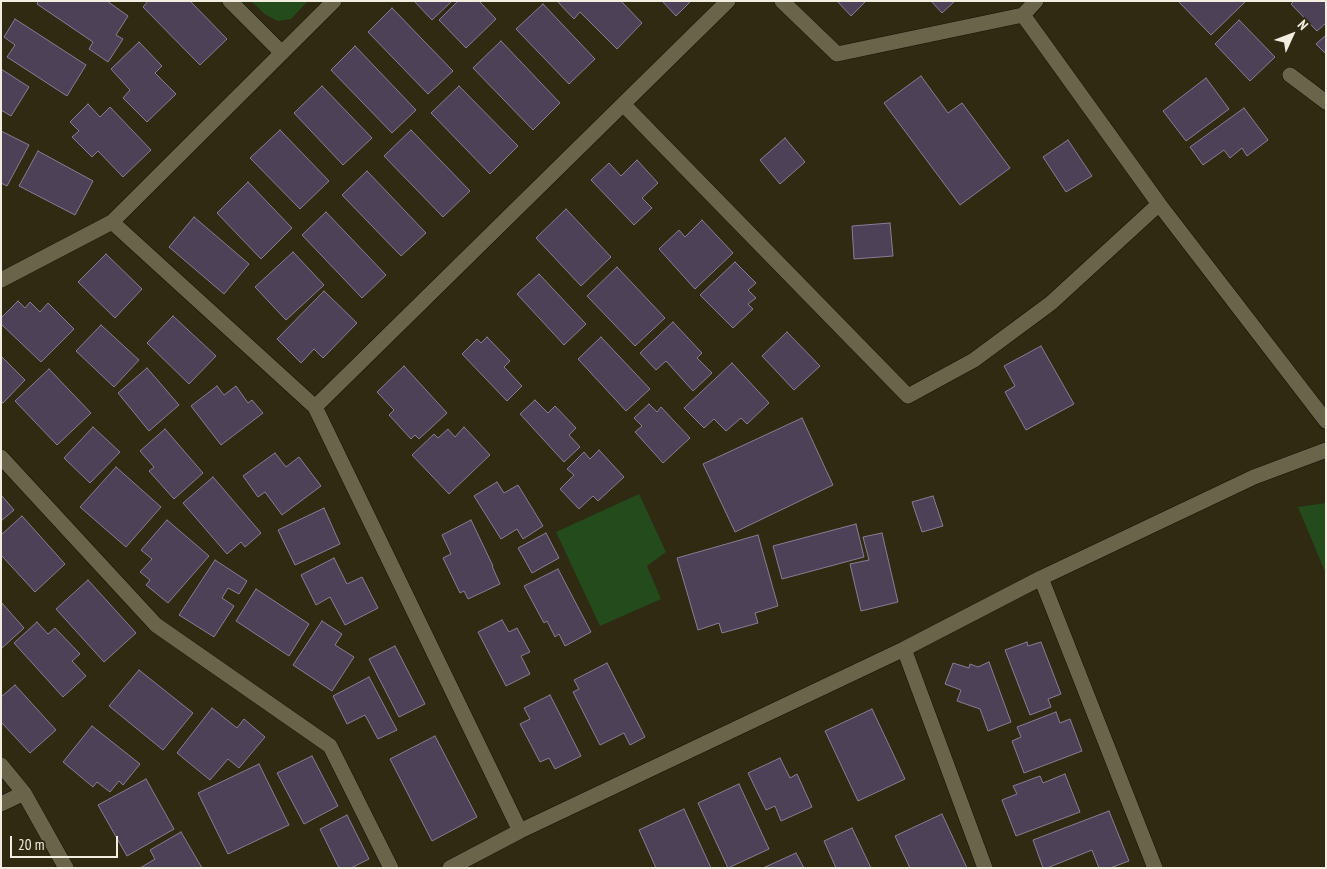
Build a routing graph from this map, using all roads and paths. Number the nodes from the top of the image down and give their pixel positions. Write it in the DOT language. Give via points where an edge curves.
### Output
graph roads {
  1 [pos="230,1"];
  2 [pos="334,1"];
  3 [pos="728,1"];
  4 [pos="782,1"];
  5 [pos="1036,1"];
  6 [pos="1023,15"];
  7 [pos="282,53"];
  8 [pos="1290,75"];
  9 [pos="1326,102"];
  10 [pos="623,104"];
  11 [pos="1159,204"];
  12 [pos="112,222"];
  13 [pos="1,280"];
  14 [pos="315,407"];
  15 [pos="1326,421"];
  16 [pos="1326,450"];
  17 [pos="1,457"];
  18 [pos="1041,578"];
  19 [pos="904,649"];
  20 [pos="1,765"];
  21 [pos="24,794"];
  22 [pos="1,804"];
  23 [pos="520,831"];
  24 [pos="66,868"];
  25 [pos="391,868"];
  26 [pos="450,868"];
  27 [pos="986,868"];
  28 [pos="1154,868"];
  1 -- 7 [label="street"];
  2 -- 7 [label="street"];
  3 -- 10 [label="street"];
  4 -- 6 [label="street" via="837,54"];
  5 -- 6 [label="street"];
  6 -- 11 [label="street"];
  7 -- 12 [label="street"];
  8 -- 9 [label="street"];
  10 -- 11 [label="street" via="908,396 974,360 1051,303"];
  10 -- 14 [label="street"];
  11 -- 15 [label="street"];
  12 -- 13 [label="street"];
  12 -- 14 [label="street"];
  14 -- 23 [label="street"];
  16 -- 18 [label="street" via="1254,477"];
  17 -- 25 [label="street" via="156,625 330,746"];
  18 -- 19 [label="street"];
  18 -- 28 [label="street"];
  19 -- 23 [label="street"];
  19 -- 27 [label="street"];
  20 -- 21 [label="street"];
  21 -- 22 [label="street"];
  21 -- 24 [label="street"];
  23 -- 26 [label="street"];
}
